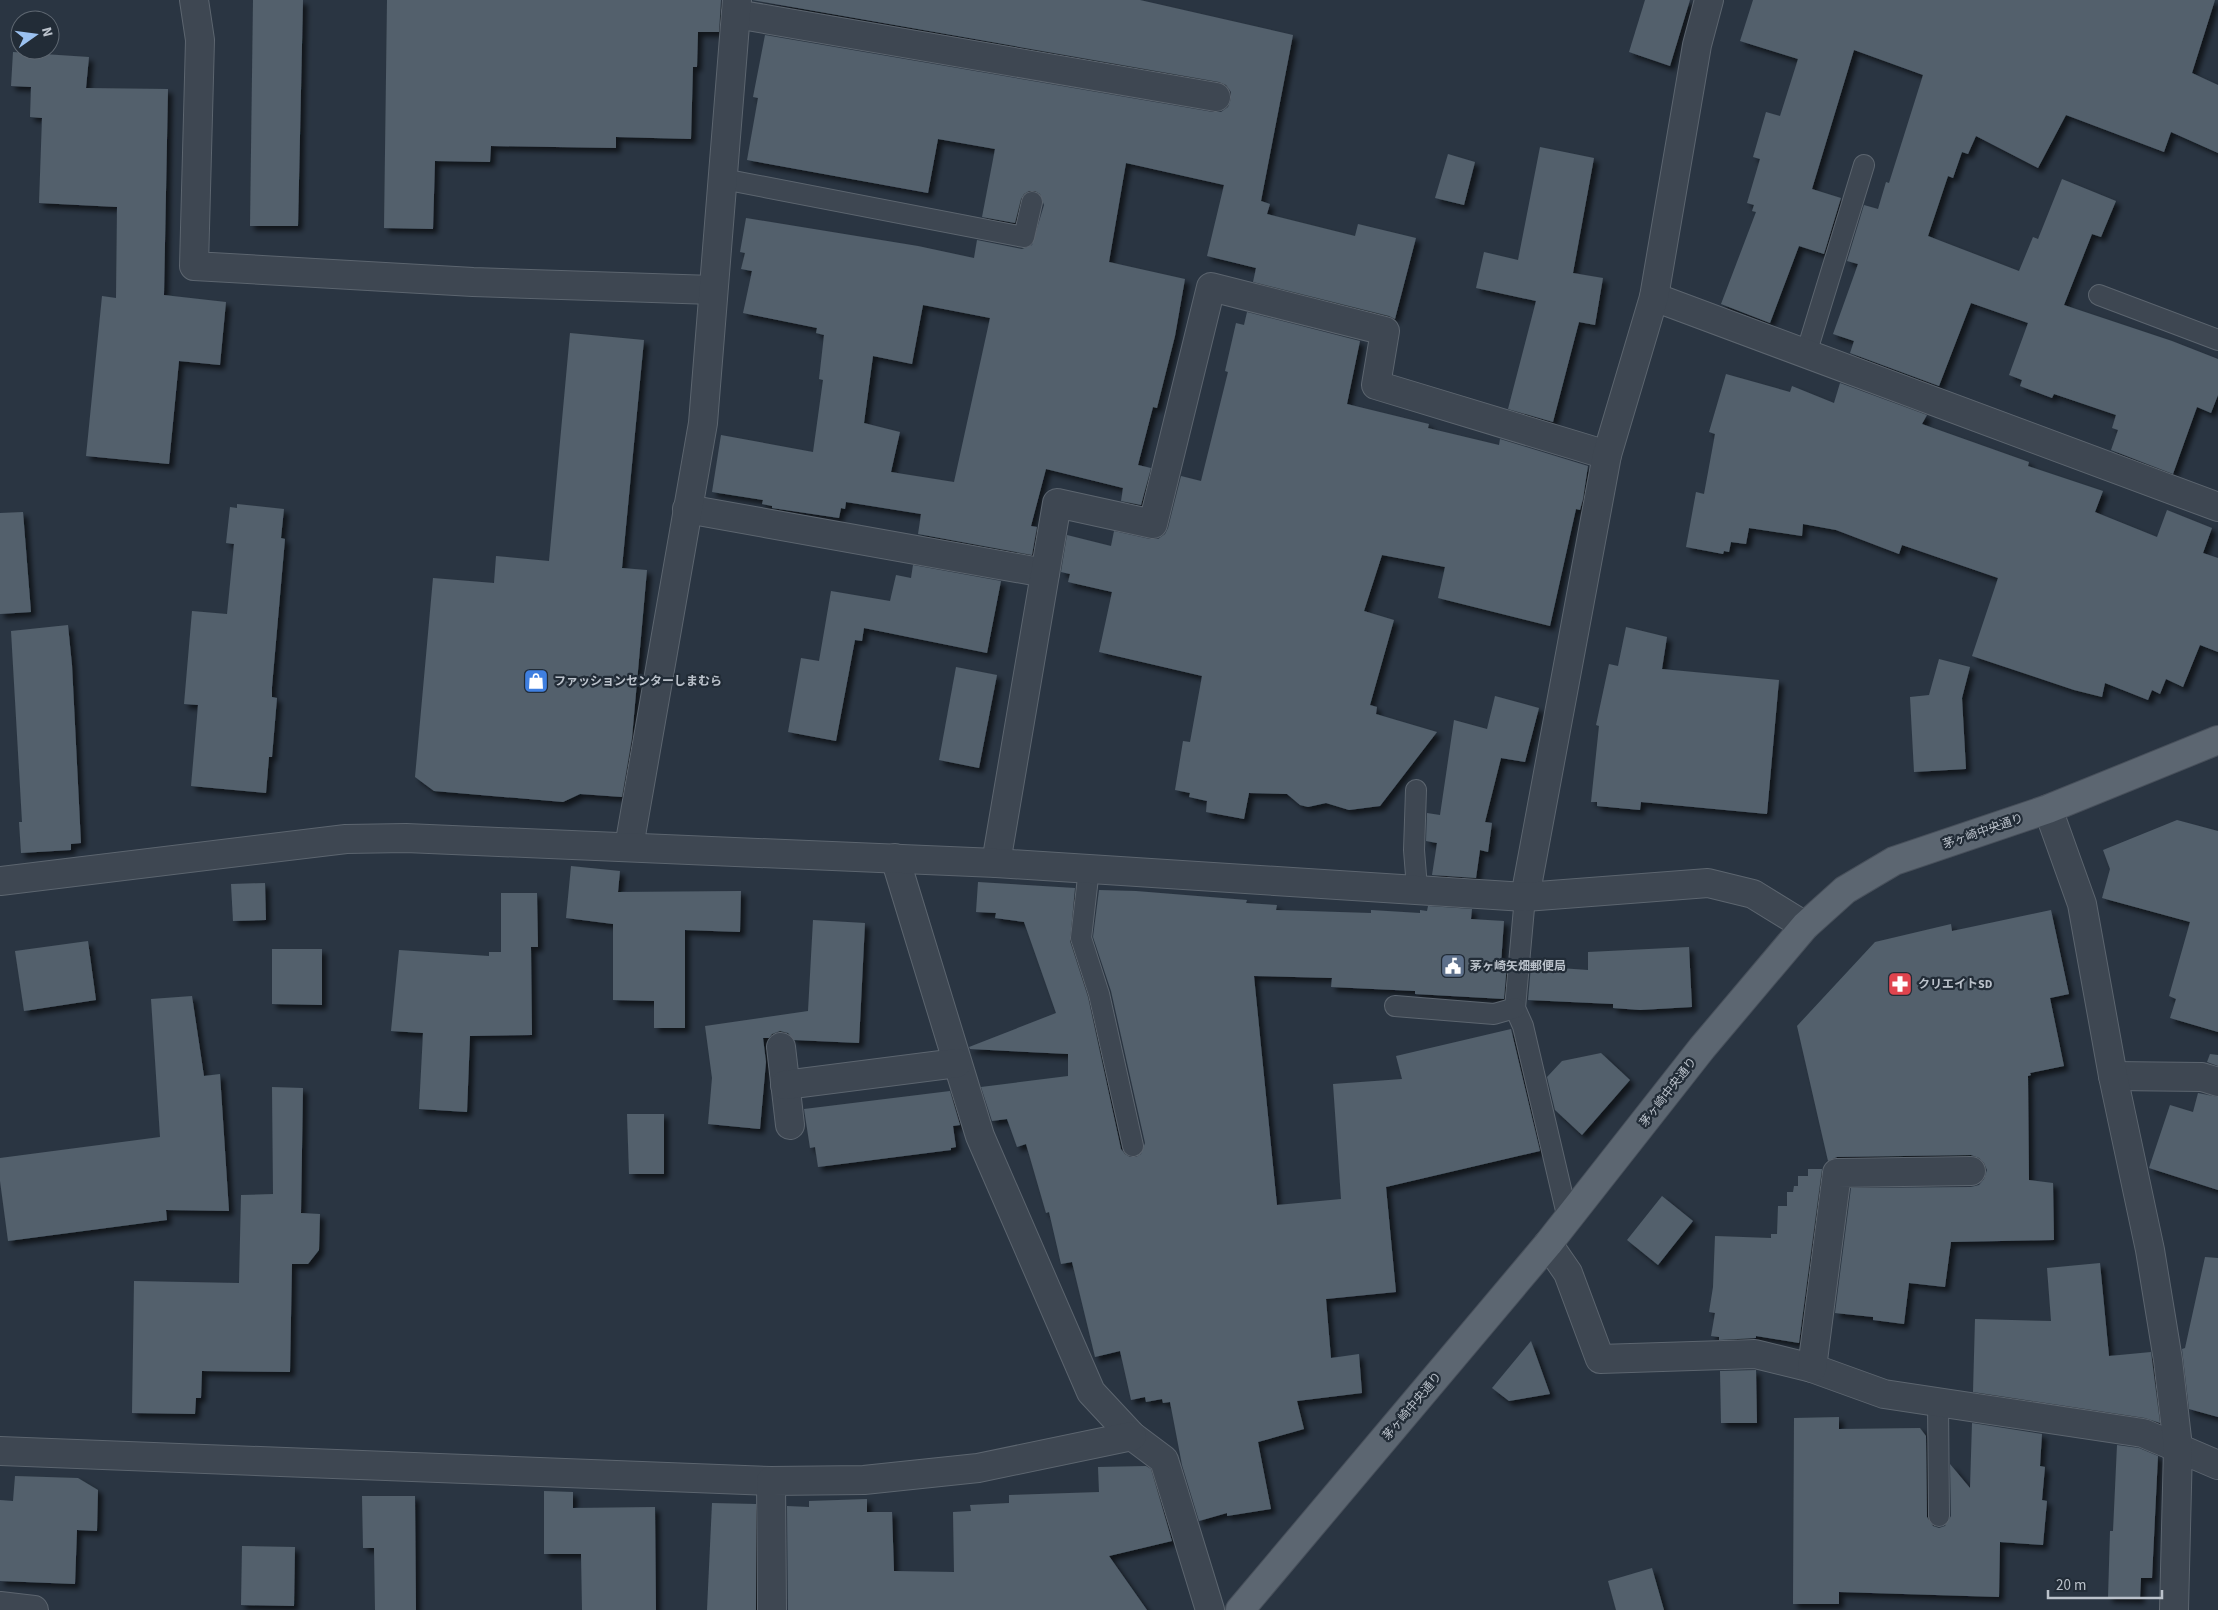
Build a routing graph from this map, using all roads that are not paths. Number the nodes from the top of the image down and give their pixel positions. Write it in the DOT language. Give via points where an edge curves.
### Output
graph roads {
  1 [pos="194,0"];
  2 [pos="1709,0"];
  3 [pos="737,7"];
  4 [pos="1216,97"];
  5 [pos="1864,165"];
  6 [pos="723,179"];
  7 [pos="1032,202"];
  8 [pos="713,290"];
  9 [pos="2100,295"];
  10 [pos="1654,297"];
  11 [pos="2218,340"];
  12 [pos="1806,354"];
  13 [pos="1607,455"];
  14 [pos="2217,505"];
  15 [pos="688,509"];
  16 [pos="1045,573"];
  17 [pos="2218,740"];
  18 [pos="1416,790"];
  19 [pos="2048,810"];
  20 [pos="629,847"];
  21 [pos="895,858"];
  22 [pos="996,863"];
  23 [pos="1089,869"];
  24 [pos="0,881"];
  25 [pos="1417,888"];
  26 [pos="1525,897"];
  27 [pos="1805,926"];
  28 [pos="1395,1006"];
  29 [pos="1515,1008"];
  30 [pos="781,1047"];
  31 [pos="957,1063"];
  32 [pos="2113,1076"];
  33 [pos="2218,1082"];
  34 [pos="786,1085"];
  35 [pos="790,1125"];
  36 [pos="1133,1146"];
  37 [pos="1971,1172"];
  38 [pos="1568,1219"];
  39 [pos="1548,1244"];
  40 [pos="1812,1368"];
  41 [pos="1938,1402"];
  42 [pos="1132,1436"];
  43 [pos="2178,1447"];
  44 [pos="0,1451"];
  45 [pos="2218,1465"];
  46 [pos="771,1481"];
  47 [pos="1939,1516"];
  48 [pos="0,1606"];
  49 [pos="34,1610"];
  50 [pos="772,1610"];
  51 [pos="1210,1610"];
  52 [pos="1240,1610"];
  53 [pos="2174,1610"];
  1 -- 8 [label="street" via="200,40 194,266 473,282"];
  2 -- 10 [label="street" via="1696,44"];
  3 -- 4 [label="street"];
  3 -- 6 [label="street"];
  5 -- 12 [label="lane"];
  6 -- 7 [label="lane" via="1024,238"];
  6 -- 8 [label="street"];
  8 -- 15 [label="street" via="703,423"];
  9 -- 11 [label="lane"];
  10 -- 12 [label="street"];
  10 -- 13 [label="street"];
  12 -- 14 [label="street"];
  13 -- 16 [label="street" via="1376,385 1385,331 1211,287 1153,524 1057,503"];
  13 -- 26 [label="street"];
  15 -- 16 [label="street"];
  15 -- 20 [label="street"];
  16 -- 22 [label="street"];
  17 -- 19 [label="main road, 茅ヶ崎中央通り"];
  18 -- 25 [label="lane" via="1414,850"];
  19 -- 27 [label="main road, 茅ヶ崎中央通り" via="1894,861 1845,890"];
  19 -- 32 [label="street" via="2082,904"];
  20 -- 21 [label="street"];
  20 -- 24 [label="street" via="406,838 346,839"];
  21 -- 22 [label="street"];
  21 -- 31 [label="street"];
  22 -- 23 [label="street"];
  23 -- 25 [label="street"];
  23 -- 36 [label="lane" via="1081,938 1099,994"];
  25 -- 26 [label="street"];
  26 -- 27 [label="street" via="1708,884 1754,894"];
  26 -- 29 [label="lane"];
  27 -- 38 [label="main road, 茅ヶ崎中央通り" via="1702,1048"];
  28 -- 29 [label="lane" via="1494,1014"];
  29 -- 38 [label="lane" via="1523,1026"];
  30 -- 34 [label="street"];
  31 -- 34 [label="street"];
  31 -- 42 [label="street" via="980,1136 1091,1392"];
  32 -- 33 [label="street" via="2202,1077"];
  32 -- 43 [label="street" via="2150,1250"];
  34 -- 35 [label="street"];
  37 -- 40 [label="street" via="1837,1173"];
  38 -- 39 [label="main road, 茅ヶ崎中央通り"];
  39 -- 40 [label="street" via="1568,1273 1600,1359 1755,1354"];
  39 -- 52 [label="main road, 茅ヶ崎中央通り"];
  40 -- 41 [label="street" via="1884,1394"];
  41 -- 43 [label="street" via="2143,1433"];
  41 -- 47 [label="lane"];
  42 -- 46 [label="street" via="978,1468 864,1480"];
  42 -- 51 [label="street" via="1164,1460"];
  43 -- 45 [label="street"];
  43 -- 53 [label="street"];
  44 -- 46 [label="street"];
  46 -- 50 [label="street"];
  48 -- 49 [label="street"];
}
